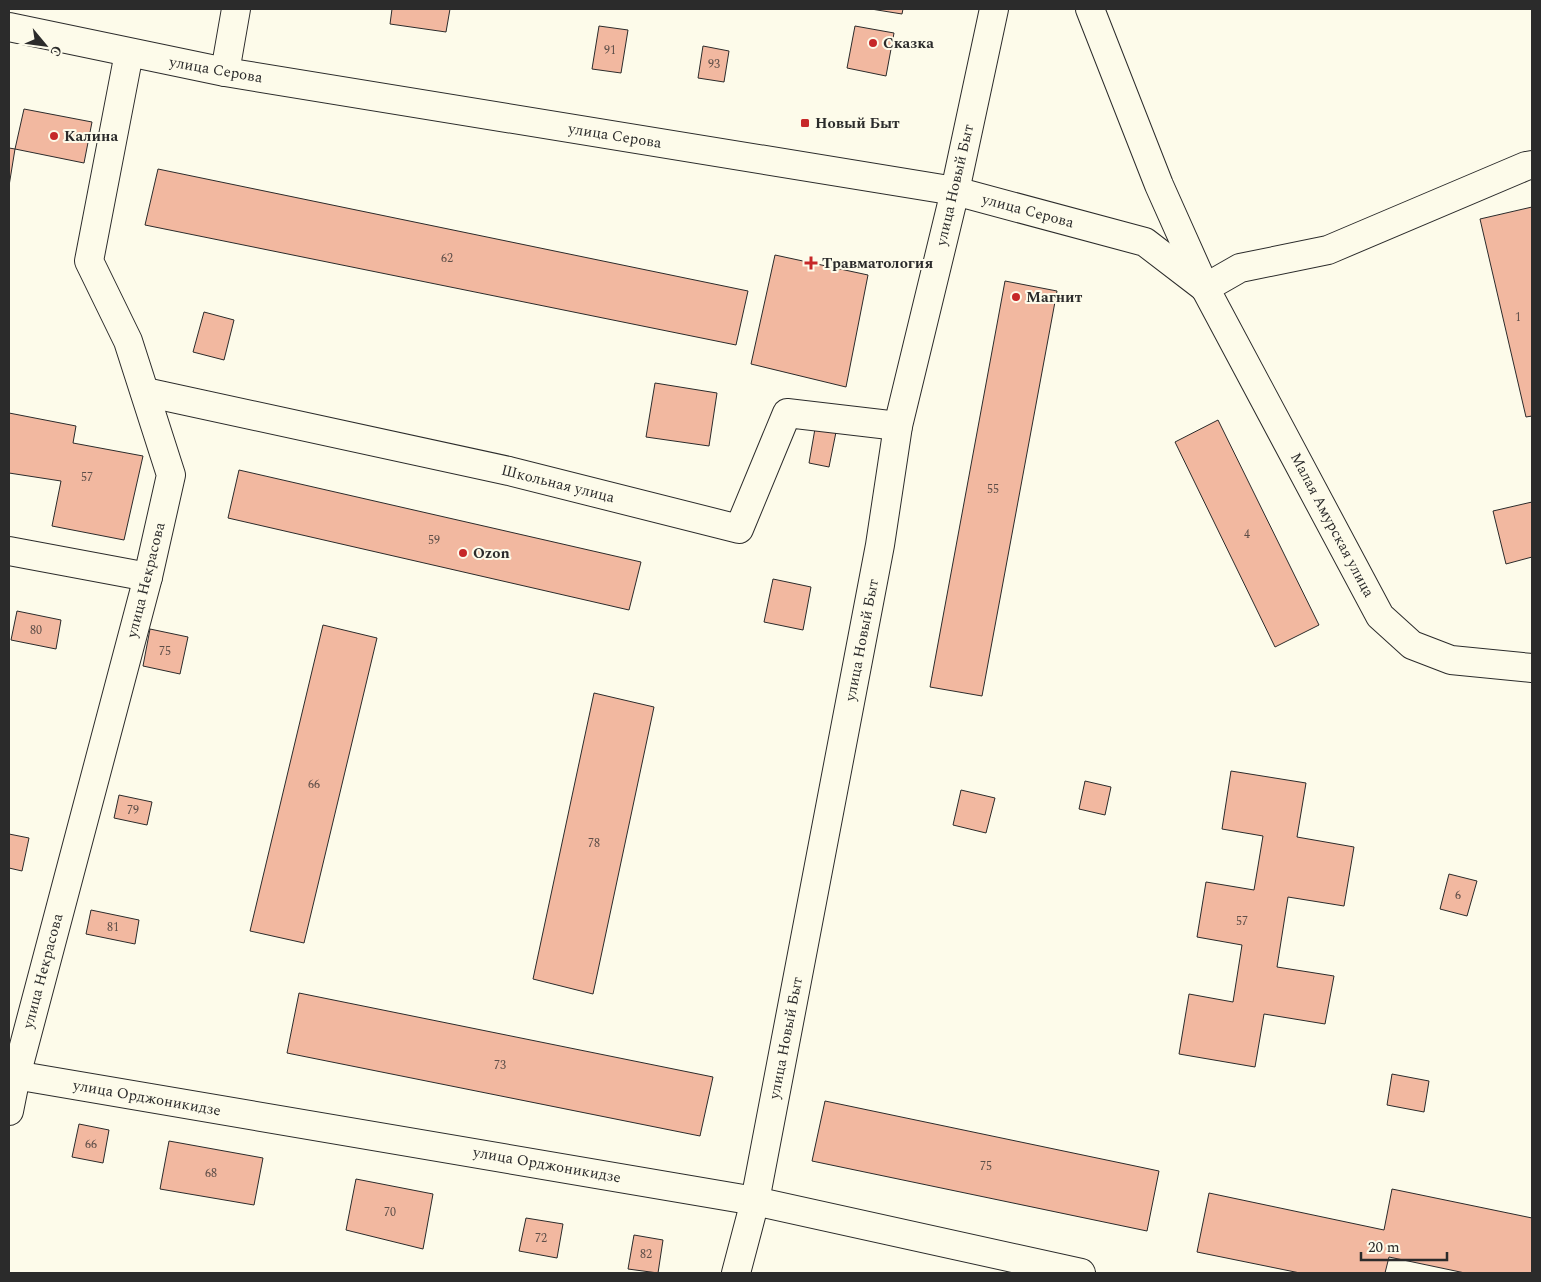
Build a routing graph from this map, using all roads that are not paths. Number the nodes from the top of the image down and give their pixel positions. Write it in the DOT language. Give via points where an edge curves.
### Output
graph roads {
  1 [pos="236,9"];
  2 [pos="994,9"];
  3 [pos="1090,9"];
  4 [pos="9,27"];
  5 [pos="129,53"];
  6 [pos="225,72"];
  7 [pos="1532,165"];
  8 [pos="955,191"];
  9 [pos="1205,288"];
  10 [pos="145,392"];
  11 [pos="898,426"];
  12 [pos="9,551"];
  13 [pos="148,577"];
  14 [pos="1532,668"];
  15 [pos="12,1075"];
  16 [pos="9,1111"];
  17 [pos="755,1201"];
  18 [pos="736,1273"];
  19 [pos="1081,1273"];
  1 -- 6 [label="street"];
  2 -- 8 [label="street, улица Новый Быт"];
  3 -- 9 [label="street, Малая Амурская улица" via="1159,185"];
  4 -- 5 [label="street, улица Серова"];
  5 -- 6 [label="street, улица Серова"];
  5 -- 10 [label="street, улица Некрасова" via="89,261 128,341"];
  6 -- 8 [label="street, улица Серова"];
  7 -- 9 [label="street" via="1328,250 1240,268"];
  8 -- 9 [label="street, улица Серова" via="1145,242"];
  8 -- 11 [label="street, улица Новый Быт"];
  9 -- 14 [label="street, Малая Амурская улица" via="1380,616 1412,645 1451,660"];
  10 -- 11 [label="street, Школьная улица" via="509,471 739,529 787,413"];
  10 -- 13 [label="street, улица Некрасова" via="171,475"];
  11 -- 17 [label="street, улица Новый Быт" via="878,555"];
  12 -- 13 [label="street"];
  13 -- 15 [label="street, улица Некрасова"];
  15 -- 16 [label="street, улица Некрасова"];
  15 -- 17 [label="street, улица Орджоникидзе"];
  17 -- 18 [label="street, улица Новый Быт"];
  17 -- 19 [label="street, улица Орджоникидзе"];
}
